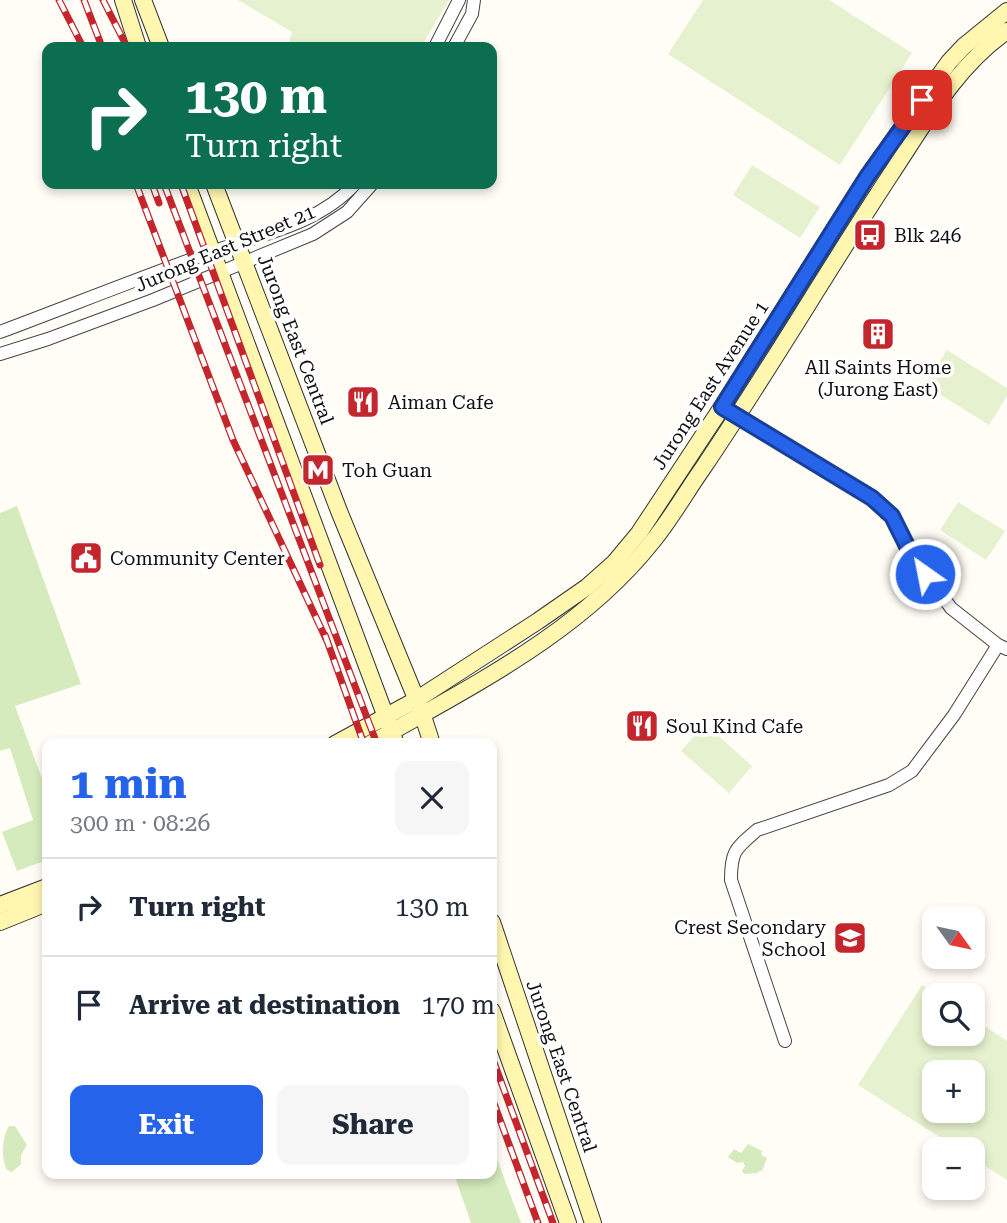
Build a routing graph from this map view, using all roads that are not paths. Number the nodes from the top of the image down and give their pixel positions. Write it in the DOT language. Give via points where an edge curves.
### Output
graph roads {
  1 [pos="123,0"];
  2 [pos="143,0"];
  3 [pos="459,0"];
  4 [pos="474,0"];
  5 [pos="1007,11"];
  6 [pos="1007,31"];
  7 [pos="136,42"];
  8 [pos="159,42"];
  9 [pos="438,42"];
  10 [pos="457,42"];
  11 [pos="189,189"];
  12 [pos="216,189"];
  13 [pos="350,189"];
  14 [pos="368,189"];
  15 [pos="237,245"];
  16 [pos="211,252"];
  17 [pos="245,263"];
  18 [pos="219,272"];
  19 [pos="0,332"];
  20 [pos="0,354"];
  21 [pos="722,407"];
  22 [pos="737,417"];
  23 [pos="1002,647"];
  24 [pos="419,707"];
  25 [pos="391,731"];
  26 [pos="361,738"];
  27 [pos="430,738"];
  28 [pos="42,889"];
  29 [pos="0,905"];
  30 [pos="42,905"];
  31 [pos="0,922"];
  32 [pos="497,937"];
  33 [pos="497,1025"];
  34 [pos="785,1041"];
  35 [pos="568,1223"];
  36 [pos="593,1223"];
  1 -- 7 [label="street"];
  2 -- 8 [label="street"];
  3 -- 9 [label="street"];
  4 -- 10 [label="street"];
  5 -- 21 [label="street, Jurong East Avenue 1" via="949,62 867,177"];
  6 -- 22 [label="street, Jurong East Avenue 1" via="974,59 945,93"];
  11 -- 16 [label="street"];
  12 -- 15 [label="street, Jurong East Central"];
  13 -- 15 [label="street, Jurong East Street 21" via="319,212"];
  14 -- 17 [label="street, Jurong East Street 21" via="330,224"];
  15 -- 16 [label="street, Jurong East Street 21"];
  15 -- 17 [label="street, Jurong East Central"];
  16 -- 18 [label="street"];
  16 -- 19 [label="street, Jurong East Street 21"];
  17 -- 18 [label="street, Jurong East Street 21"];
  17 -- 24 [label="street, Jurong East Central"];
  18 -- 20 [label="street, Jurong East Street 21"];
  18 -- 25 [label="street"];
  21 -- 22 [label="street"];
  21 -- 24 [label="street, Jurong East Avenue 1" via="614,563"];
  22 -- 23 [label="street" via="872,498 892,516 912,556 951,608"];
  22 -- 24 [label="street, Jurong East Avenue 1" via="654,541 598,599 509,664"];
  23 -- 34 [label="street" via="912,771 889,785 757,830 731,857 732,880"];
  24 -- 25 [label="street, Jurong East Avenue 1"];
  24 -- 27 [label="street, Jurong East Central"];
  25 -- 26 [label="street"];
  28 -- 29 [label="street"];
  30 -- 31 [label="street"];
  32 -- 36 [label="street, Jurong East Central"];
  33 -- 35 [label="street"];
}
